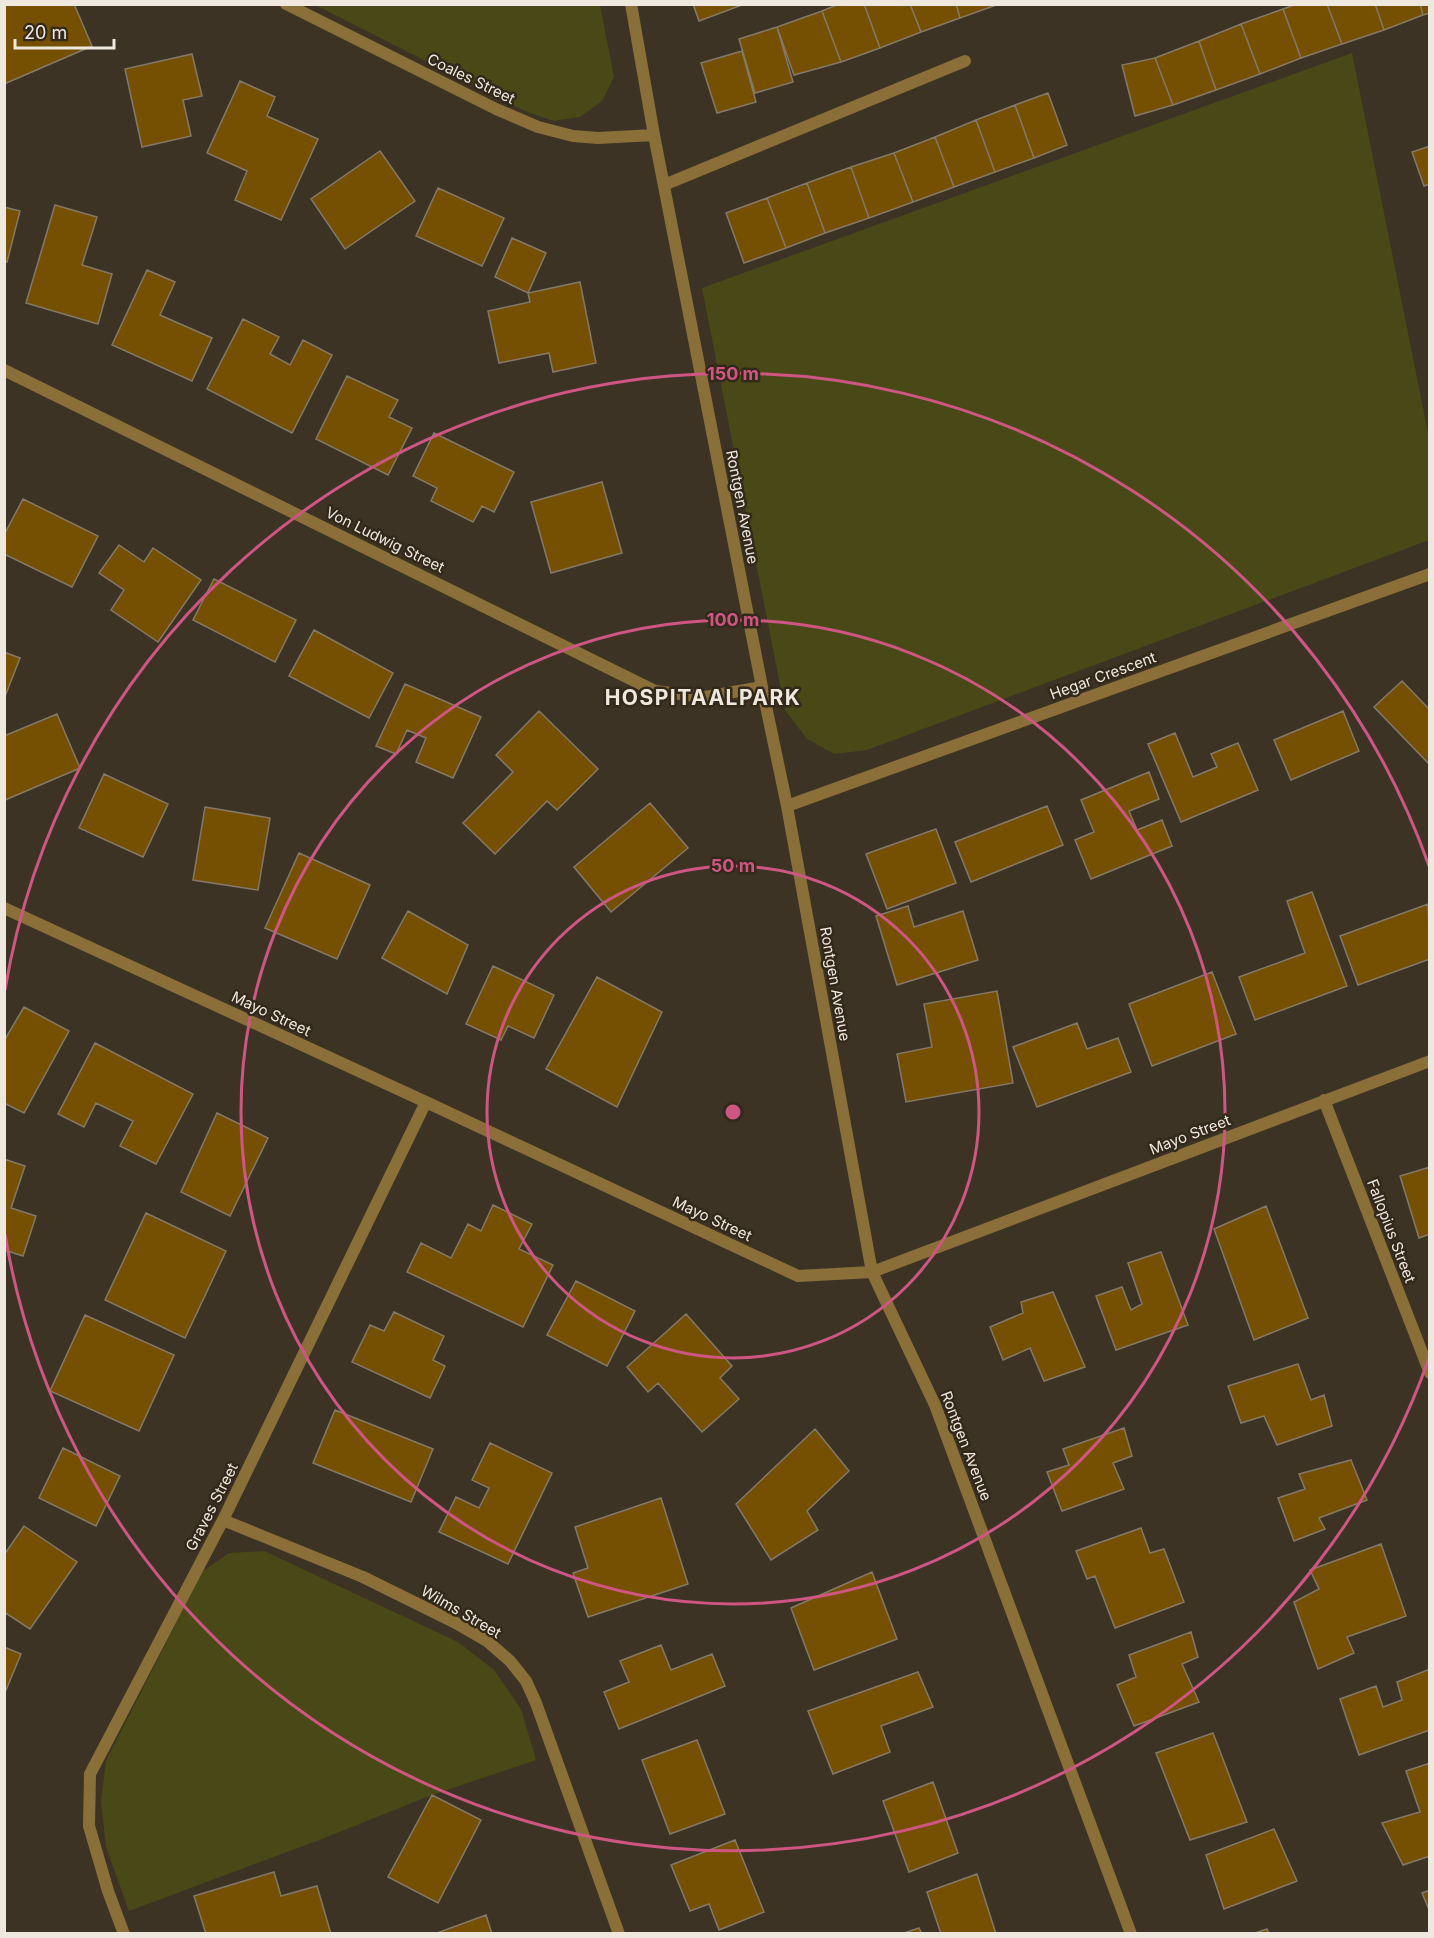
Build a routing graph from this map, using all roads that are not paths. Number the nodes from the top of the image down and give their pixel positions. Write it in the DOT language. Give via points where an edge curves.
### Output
graph roads {
  1 [pos="286,4"];
  2 [pos="631,4"];
  3 [pos="965,62"];
  4 [pos="654,135"];
  5 [pos="664,185"];
  6 [pos="4,370"];
  7 [pos="1430,574"];
  8 [pos="762,687"];
  9 [pos="787,806"];
  10 [pos="4,908"];
  11 [pos="1430,1061"];
  12 [pos="1324,1100"];
  13 [pos="426,1102"];
  14 [pos="872,1272"];
  15 [pos="1430,1374"];
  16 [pos="223,1520"];
  17 [pos="124,1934"];
  18 [pos="619,1934"];
  19 [pos="1131,1934"];
  1 -- 4 [label="street, Coales Street" via="538,127 598,138"];
  2 -- 4 [label="street, Rontgen Avenue"];
  3 -- 5 [label="street"];
  4 -- 5 [label="street, Rontgen Avenue"];
  5 -- 8 [label="street, Rontgen Avenue"];
  6 -- 8 [label="street, Von Ludwig Street" via="656,691 705,698"];
  7 -- 9 [label="street, Hegar Crescent"];
  8 -- 9 [label="street, Rontgen Avenue"];
  9 -- 14 [label="street, Rontgen Avenue"];
  10 -- 13 [label="street, Mayo Street"];
  11 -- 12 [label="street, Mayo Street"];
  12 -- 14 [label="street, Mayo Street"];
  12 -- 15 [label="street, Fallopius Street"];
  13 -- 14 [label="street, Mayo Street" via="798,1276"];
  13 -- 16 [label="street, Graves Street"];
  14 -- 19 [label="street, Rontgen Avenue" via="935,1405"];
  16 -- 17 [label="street, Graves Street" via="90,1774 89,1826"];
  16 -- 18 [label="street, Wilms Street" via="363,1577 488,1641 510,1661 526,1681 536,1703"];
}
